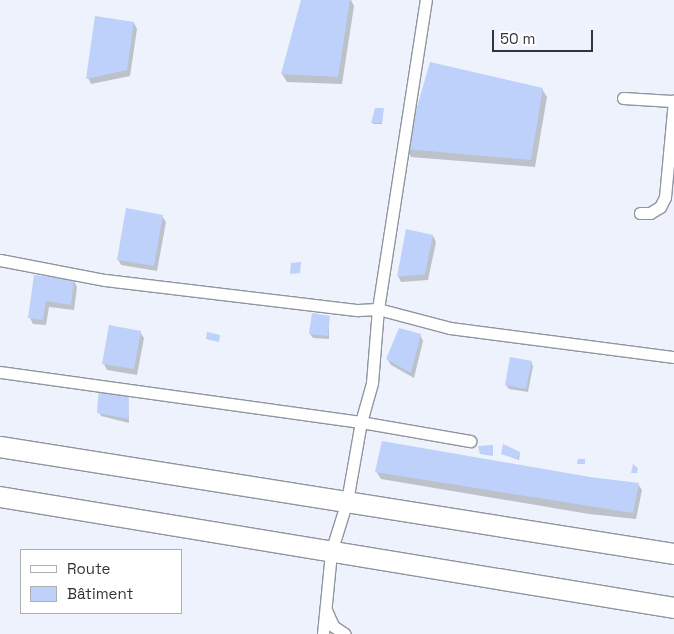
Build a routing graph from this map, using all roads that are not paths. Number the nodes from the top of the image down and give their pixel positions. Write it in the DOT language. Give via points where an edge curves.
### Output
graph roads {
  1 [pos="426,0"];
  2 [pos="623,98"];
  3 [pos="673,101"];
  4 [pos="640,214"];
  5 [pos="0,260"];
  6 [pos="378,309"];
  7 [pos="674,357"];
  8 [pos="0,372"];
  9 [pos="361,422"];
  10 [pos="470,441"];
  11 [pos="0,447"];
  12 [pos="0,497"];
  13 [pos="347,502"];
  14 [pos="331,552"];
  15 [pos="674,554"];
  16 [pos="674,608"];
  17 [pos="326,610"];
  18 [pos="323,634"];
  19 [pos="345,634"];
  1 -- 6 [label="street"];
  2 -- 3 [label="street"];
  3 -- 4 [label="street" via="666,197 660,207"];
  5 -- 6 [label="street" via="105,280 358,310"];
  6 -- 7 [label="street" via="450,328"];
  6 -- 9 [label="street" via="372,384"];
  8 -- 9 [label="street"];
  9 -- 10 [label="street"];
  9 -- 13 [label="street"];
  11 -- 13 [label="highway"];
  12 -- 14 [label="highway"];
  13 -- 14 [label="street"];
  13 -- 15 [label="highway"];
  14 -- 16 [label="highway"];
  14 -- 17 [label="street"];
  17 -- 18 [label="street"];
  17 -- 19 [label="street" via="333,626"];
}
